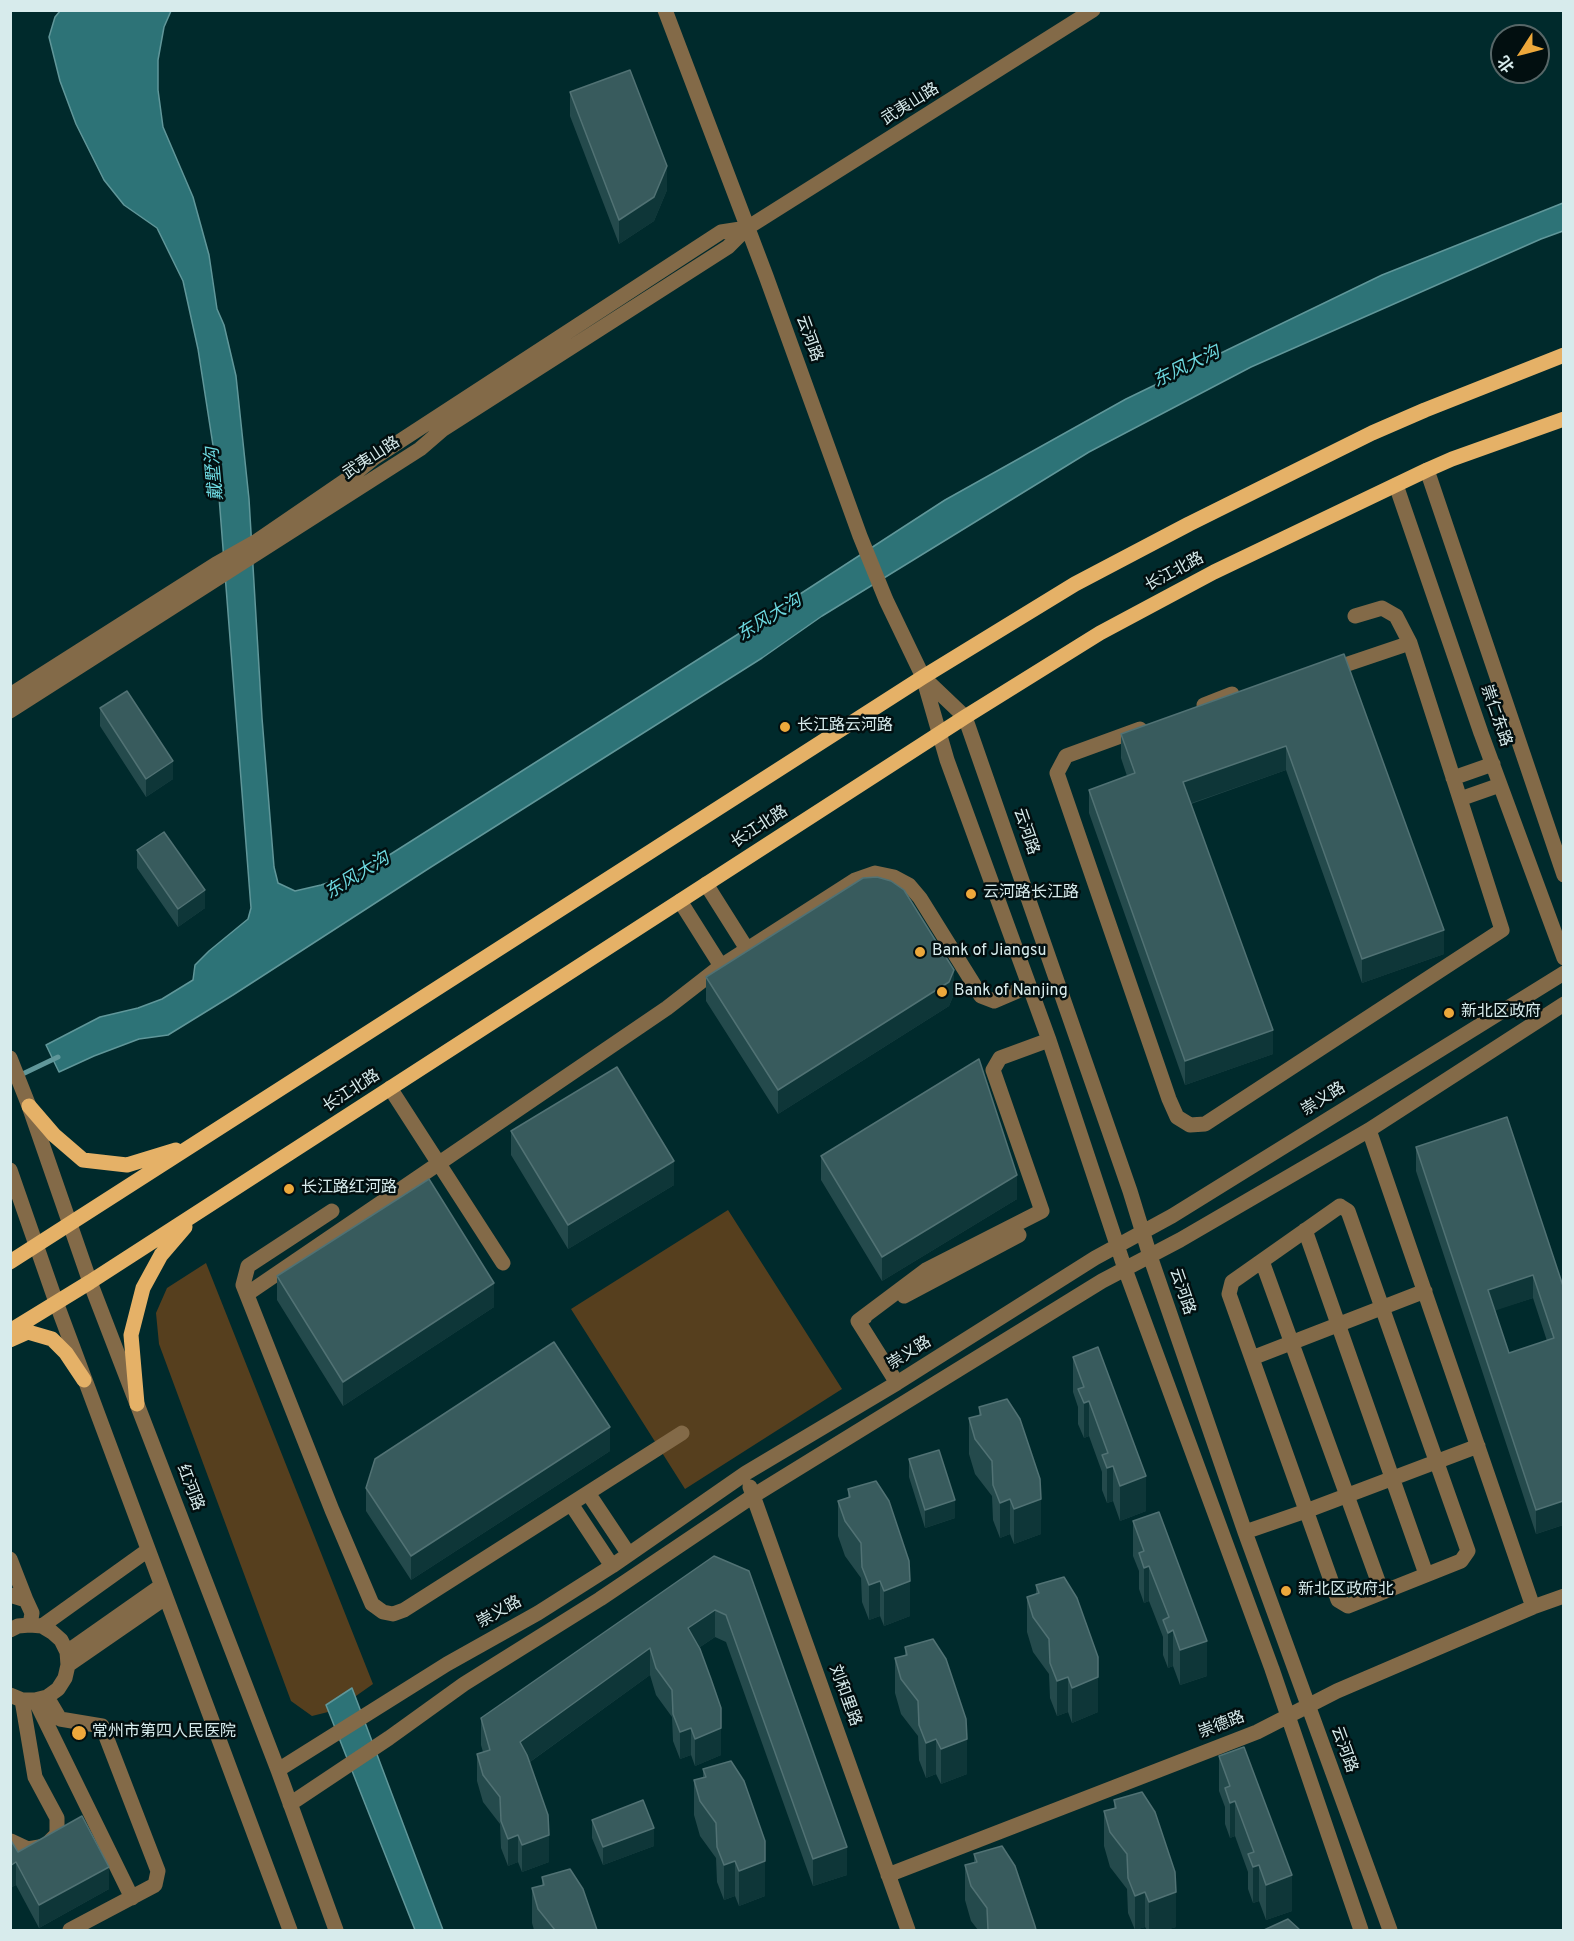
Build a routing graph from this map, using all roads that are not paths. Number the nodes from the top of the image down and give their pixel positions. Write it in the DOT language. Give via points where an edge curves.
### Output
graph roads {
  1 [pos="665,10"];
  2 [pos="1093,10"];
  3 [pos="747,228"];
  4 [pos="1563,356"];
  5 [pos="1563,419"];
  6 [pos="1427,470"];
  7 [pos="1396,485"];
  8 [pos="218,571"];
  9 [pos="1355,616"];
  10 [pos="1410,643"];
  11 [pos="923,677"];
  12 [pos="1312,677"];
  13 [pos="1232,694"];
  14 [pos="10,695"];
  15 [pos="10,711"];
  16 [pos="1187,711"];
  17 [pos="965,717"];
  18 [pos="1154,723"];
  19 [pos="939,733"];
  20 [pos="1492,764"];
  21 [pos="1453,778"];
  22 [pos="1500,785"];
  23 [pos="1460,799"];
  24 [pos="1563,875"];
  25 [pos="706,884"];
  26 [pos="680,901"];
  27 [pos="747,949"];
  28 [pos="1563,958"];
  29 [pos="721,966"];
  30 [pos="1563,973"];
  31 [pos="1029,986"];
  32 [pos="1563,1004"];
  33 [pos="1049,1040"];
  34 [pos="10,1058"];
  35 [pos="390,1088"];
  36 [pos="29,1106"];
  37 [pos="1369,1130"];
  38 [pos="194,1145"];
  39 [pos="439,1162"];
  40 [pos="10,1170"];
  41 [pos="332,1211"];
  42 [pos="196,1214"];
  43 [pos="70,1224"];
  44 [pos="1305,1230"];
  45 [pos="1142,1233"];
  46 [pos="1019,1235"];
  47 [pos="36,1246"];
  48 [pos="1118,1246"];
  49 [pos="1150,1256"];
  50 [pos="1262,1261"];
  51 [pos="10,1262"];
  52 [pos="503,1263"];
  53 [pos="1125,1269"];
  54 [pos="90,1282"];
  55 [pos="1425,1291"];
  56 [pos="247,1294"];
  57 [pos="56,1302"];
  58 [pos="1382,1307"];
  59 [pos="858,1321"];
  60 [pos="1338,1324"];
  61 [pos="10,1331"];
  62 [pos="10,1340"];
  63 [pos="1291,1342"];
  64 [pos="1251,1358"];
  65 [pos="84,1380"];
  66 [pos="897,1383"];
  67 [pos="137,1404"];
  68 [pos="682,1433"];
  69 [pos="1478,1446"];
  70 [pos="1436,1462"];
  71 [pos="746,1473"];
  72 [pos="1392,1478"];
  73 [pos="588,1493"];
  74 [pos="753,1496"];
  75 [pos="1347,1496"];
  76 [pos="571,1504"];
  77 [pos="1306,1511"];
  78 [pos="1245,1532"];
  79 [pos="628,1553"];
  80 [pos="150,1555"];
  81 [pos="10,1559"];
  82 [pos="612,1566"];
  83 [pos="1426,1574"];
  84 [pos="163,1592"];
  85 [pos="1382,1592"];
  86 [pos="10,1595"];
  87 [pos="1563,1596"];
  88 [pos="26,1600"];
  89 [pos="1533,1606"];
  90 [pos="41,1628"];
  91 [pos="10,1630"];
  92 [pos="67,1659"];
  93 [pos="29,1698"];
  94 [pos="1308,1705"];
  95 [pos="1288,1716"];
  96 [pos="278,1770"];
  97 [pos="290,1804"];
  98 [pos="11,1841"];
  99 [pos="888,1875"];
  100 [pos="132,1898"];
  101 [pos="70,1930"];
  102 [pos="290,1930"];
  103 [pos="336,1930"];
  104 [pos="908,1930"];
  105 [pos="1361,1930"];
  106 [pos="1390,1930"];
  1 -- 3 [label="street, 云河路"];
  2 -- 3 [label="street, 武夷山路"];
  3 -- 8 [label="street, 武夷山路" via="722,232 711,239 374,458 260,546"];
  3 -- 11 [label="street, 云河路" via="860,536"];
  4 -- 11 [label="main road" via="1372,433 1189,524 1075,584"];
  5 -- 6 [label="main road, 长江北路"];
  6 -- 7 [label="main road, 长江北路"];
  6 -- 24 [label="street, 崇仁东路"];
  7 -- 17 [label="main road, 长江北路" via="1214,572 1100,633"];
  7 -- 20 [label="street, 崇仁东路"];
  8 -- 14 [label="street, 武夷山路"];
  8 -- 15 [label="street, 武夷山路"];
  9 -- 10 [label="street" via="1382,608 1396,616"];
  10 -- 12 [label="street"];
  10 -- 21 [label="street"];
  11 -- 17 [label="street, 云河路"];
  11 -- 19 [label="street, 云河路"];
  11 -- 38 [label="main road"];
  13 -- 16 [label="street"];
  17 -- 19 [label="main road, 长江北路"];
  17 -- 45 [label="street, 云河路"];
  18 -- 23 [label="street" via="1065,756 1057,773 1169,1099 1177,1117 1190,1125 1205,1124 1502,930"];
  19 -- 25 [label="main road, 长江北路"];
  19 -- 31 [label="street, 云河路"];
  20 -- 21 [label="street"];
  20 -- 22 [label="street, 崇仁东路"];
  21 -- 23 [label="street"];
  22 -- 23 [label="street"];
  22 -- 28 [label="street, 崇仁东路"];
  25 -- 26 [label="main road, 长江北路"];
  25 -- 27 [label="street"];
  26 -- 29 [label="street"];
  26 -- 35 [label="main road, 长江北路"];
  27 -- 29 [label="street"];
  27 -- 31 [label="street" via="855,880 875,873 909,885 981,996 994,1001"];
  29 -- 39 [label="street" via="667,1008"];
  30 -- 45 [label="street, 崇义路"];
  31 -- 33 [label="street, 云河路"];
  32 -- 37 [label="street"];
  33 -- 48 [label="street, 云河路"];
  33 -- 59 [label="street" via="1000,1058 993,1070 1042,1211 926,1270"];
  34 -- 36 [label="street, 红河路"];
  35 -- 39 [label="street"];
  35 -- 42 [label="main road, 长江北路"];
  36 -- 38 [label="main road" via="83,1160 127,1165"];
  36 -- 43 [label="street, 红河路"];
  37 -- 49 [label="street"];
  37 -- 55 [label="street"];
  38 -- 43 [label="main road"];
  39 -- 52 [label="street"];
  39 -- 56 [label="street"];
  40 -- 47 [label="street"];
  41 -- 56 [label="street" via="248,1266 243,1285"];
  42 -- 54 [label="main road, 长江北路"];
  42 -- 67 [label="main road" via="161,1255 143,1288 130,1335"];
  43 -- 47 [label="main road"];
  43 -- 54 [label="street, 红河路"];
  44 -- 50 [label="street"];
  44 -- 58 [label="street" via="1340,1206 1348,1211"];
  44 -- 60 [label="street"];
  45 -- 48 [label="street, 崇义路"];
  45 -- 49 [label="street, 云河路"];
  46 -- 59 [label="street"];
  47 -- 51 [label="main road"];
  47 -- 57 [label="street"];
  48 -- 53 [label="street, 云河路"];
  48 -- 66 [label="street, 崇义路"];
  49 -- 53 [label="street"];
  49 -- 78 [label="street, 云河路"];
  50 -- 63 [label="street"];
  50 -- 64 [label="street" via="1232,1282 1229,1294"];
  53 -- 74 [label="street"];
  53 -- 95 [label="street, 云河路"];
  54 -- 57 [label="main road, 长江北路"];
  54 -- 67 [label="street, 红河路"];
  55 -- 58 [label="street"];
  55 -- 69 [label="street"];
  56 -- 76 [label="street" via="372,1604 383,1612 404,1610"];
  57 -- 61 [label="main road, 长江北路"];
  57 -- 65 [label="street"];
  58 -- 60 [label="street"];
  58 -- 70 [label="street"];
  59 -- 66 [label="street"];
  60 -- 63 [label="street"];
  60 -- 72 [label="street"];
  62 -- 65 [label="main road" via="28,1332 52,1339"];
  63 -- 64 [label="street"];
  63 -- 75 [label="street"];
  64 -- 77 [label="street"];
  65 -- 80 [label="street"];
  66 -- 71 [label="street, 崇义路"];
  67 -- 96 [label="street, 红河路"];
  68 -- 73 [label="street"];
  69 -- 70 [label="street"];
  69 -- 89 [label="street"];
  70 -- 72 [label="street"];
  70 -- 83 [label="street" via="1468,1551 1461,1561"];
  71 -- 74 [label="street, 刘和里路"];
  71 -- 79 [label="street, 崇义路"];
  72 -- 75 [label="street"];
  72 -- 83 [label="street"];
  73 -- 76 [label="street"];
  73 -- 79 [label="street"];
  74 -- 97 [label="street" via="464,1684"];
  74 -- 99 [label="street, 刘和里路"];
  75 -- 77 [label="street"];
  75 -- 85 [label="street"];
  76 -- 82 [label="street"];
  77 -- 78 [label="street"];
  77 -- 85 [label="street" via="1338,1600 1348,1606"];
  78 -- 94 [label="street, 云河路"];
  79 -- 82 [label="street, 崇义路"];
  80 -- 84 [label="street"];
  80 -- 90 [label="street"];
  81 -- 88 [label="street"];
  82 -- 96 [label="street, 崇义路"];
  83 -- 85 [label="street"];
  84 -- 92 [label="street"];
  84 -- 102 [label="street"];
  86 -- 88 [label="street"];
  87 -- 89 [label="street, 崇德路"];
  88 -- 90 [label="street"];
  89 -- 94 [label="street, 崇德路"];
  90 -- 91 [label="street" via="18,1626"];
  90 -- 92 [label="street" via="61,1641"];
  92 -- 93 [label="street" via="65,1678 58,1689"];
  93 -- 98 [label="street" via="35,1777 57,1818 57,1834 45,1846 28,1849"];
  93 -- 100 [label="street"];
  93 -- 100 [label="street" via="60,1719 102,1726 158,1871 155,1885"];
  94 -- 95 [label="street, 崇德路"];
  94 -- 106 [label="street, 云河路"];
  95 -- 99 [label="street, 崇德路" via="1257,1732"];
  95 -- 105 [label="street, 云河路"];
  96 -- 97 [label="street, 红河路"];
  97 -- 103 [label="street, 红河路"];
  99 -- 104 [label="street, 刘和里路"];
  100 -- 101 [label="street"];
}
